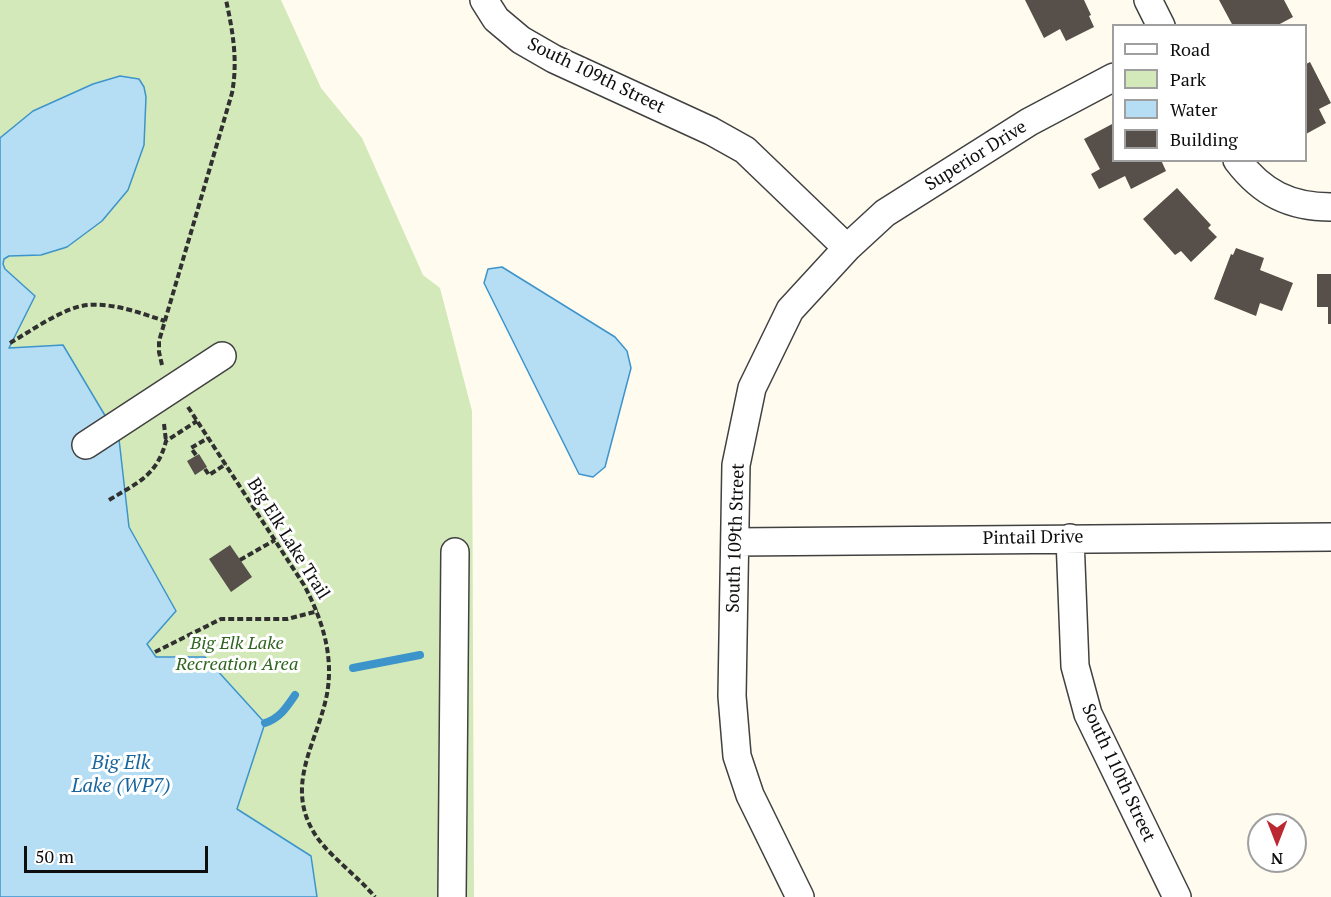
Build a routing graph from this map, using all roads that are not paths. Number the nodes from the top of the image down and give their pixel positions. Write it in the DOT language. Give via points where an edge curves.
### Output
graph roads {
  1 [pos="484,0"];
  2 [pos="1148,0"];
  3 [pos="1160,24"];
  4 [pos="1112,78"];
  5 [pos="1239,162"];
  6 [pos="1331,207"];
  7 [pos="847,248"];
  8 [pos="222,356"];
  9 [pos="86,445"];
  10 [pos="1331,537"];
  11 [pos="1070,538"];
  12 [pos="735,542"];
  13 [pos="455,552"];
  14 [pos="452,897"];
  15 [pos="800,897"];
  16 [pos="1176,897"];
  1 -- 7 [label="street, South 109th Street" via="496,19 521,40 554,59 745,150"];
  2 -- 3 [label="street"];
  4 -- 7 [label="street, Superior Drive" via="1029,122 885,213"];
  5 -- 6 [label="street" via="1254,181 1277,196 1315,207"];
  7 -- 12 [label="street, South 109th Street" via="790,310 752,388 736,465"];
  8 -- 9 [label="street"];
  10 -- 11 [label="street, Pintail Drive"];
  11 -- 12 [label="street, Pintail Drive"];
  11 -- 16 [label="street, South 110th Street" via="1075,666 1088,714"];
  12 -- 15 [label="street, South 109th Street" via="732,696 737,756 750,795"];
  13 -- 14 [label="street"];
}
